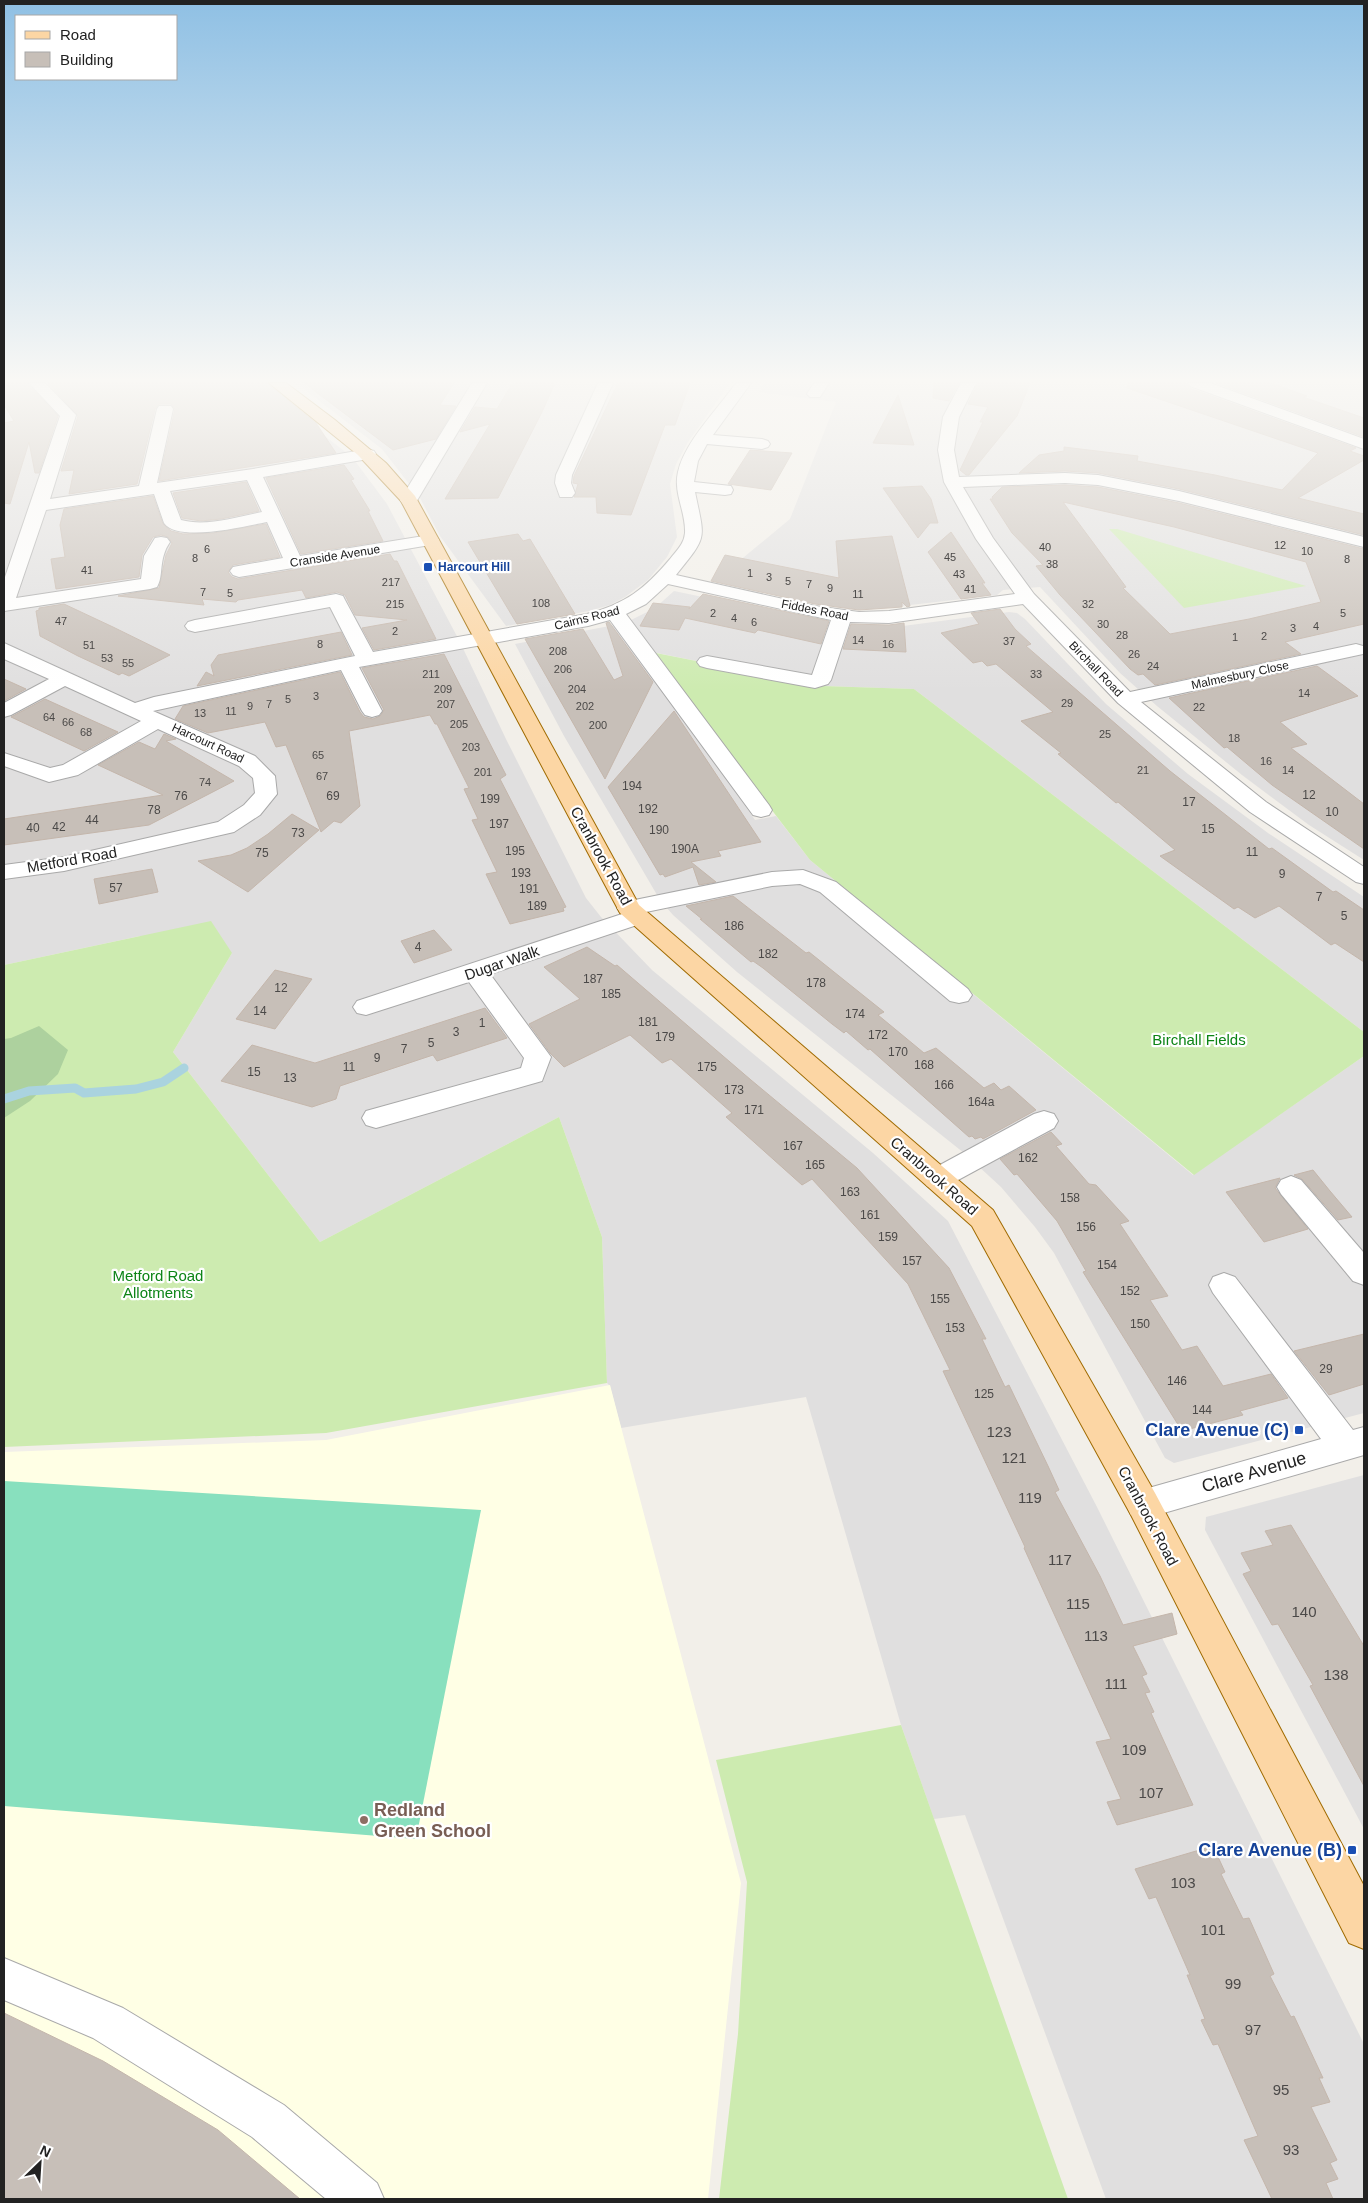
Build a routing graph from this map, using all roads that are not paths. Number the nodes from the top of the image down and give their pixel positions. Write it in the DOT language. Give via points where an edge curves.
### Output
graph roads {
  1 [pos="45,486"];
  2 [pos="169,486"];
  3 [pos="258,486"];
  4 [pos="399,486"];
  5 [pos="418,486"];
  6 [pos="564,486"];
  7 [pos="686,486"];
  8 [pos="954,486"];
  9 [pos="1127,486"];
  10 [pos="153,488"];
  11 [pos="725,490"];
  12 [pos="566,493"];
  13 [pos="409,500"];
  14 [pos="39,506"];
  15 [pos="272,516"];
  16 [pos="430,540"];
  17 [pos="161,542"];
  18 [pos="1364,542"];
  19 [pos="294,562"];
  20 [pos="239,571"];
  21 [pos="665,578"];
  22 [pos="1028,598"];
  23 [pos="4,605"];
  24 [pos="615,614"];
  25 [pos="842,617"];
  26 [pos="195,626"];
  27 [pos="486,640"];
  28 [pos="4,649"];
  29 [pos="1356,650"];
  30 [pos="367,660"];
  31 [pos="707,662"];
  32 [pos="347,664"];
  33 [pos="64,679"];
  34 [pos="1125,699"];
  35 [pos="136,710"];
  36 [pos="4,711"];
  37 [pos="372,711"];
  38 [pos="158,720"];
  39 [pos="4,759"];
  40 [pos="761,810"];
  41 [pos="139,847"];
  42 [pos="4,872"];
  43 [pos="1364,877"];
  44 [pos="633,913"];
  45 [pos="475,972"];
  46 [pos="959,995"];
  47 [pos="366,1007"];
  48 [pos="376,1118"];
  49 [pos="1044,1121"];
  50 [pos="937,1179"];
  51 [pos="1291,1187"];
  52 [pos="1342,1225"];
  53 [pos="1364,1250"];
  54 [pos="1364,1273"];
  55 [pos="1224,1285"];
  56 [pos="1355,1443"];
  57 [pos="1143,1504"];
  58 [pos="1364,1928"];
  59 [pos="4,1979"];
  60 [pos="361,2199"];
  1 -- 14 [label="street"];
  2 -- 10 [label="street"];
  3 -- 15 [label="street"];
  4 -- 13 [label="main road, Cranbrook Road"];
  5 -- 13 [label="street"];
  6 -- 12 [label="street"];
  7 -- 11 [label="street"];
  7 -- 21 [label="street, Cairns Road" via="693,520 693,541"];
  8 -- 22 [label="street, Birchall Road" via="985,539"];
  9 -- 18 [label="street"];
  10 -- 14 [label="street"];
  10 -- 15 [label="street" via="173,523 180,526 194,528"];
  13 -- 16 [label="main road, Cranbrook Road"];
  14 -- 23 [label="street" via="20,538"];
  15 -- 19 [label="street"];
  16 -- 19 [label="street, Cranside Avenue"];
  16 -- 27 [label="main road, Cranbrook Road"];
  17 -- 23 [label="street" via="156,547 150,583"];
  19 -- 20 [label="street, Cranside Avenue"];
  21 -- 24 [label="street, Cairns Road" via="646,597"];
  21 -- 25 [label="street, Fiddes Road"];
  22 -- 25 [label="street, Fiddes Road" via="889,617"];
  22 -- 34 [label="street, Birchall Road"];
  24 -- 27 [label="street, Cairns Road"];
  24 -- 40 [label="street"];
  25 -- 31 [label="street" via="821,680 815,682"];
  26 -- 30 [label="street" via="336,600"];
  27 -- 30 [label="street"];
  27 -- 44 [label="main road, Cranbrook Road"];
  28 -- 33 [label="street, Harcourt Road"];
  29 -- 34 [label="street, Malmesbury Close"];
  30 -- 32 [label="street"];
  32 -- 35 [label="street" via="154,703"];
  32 -- 37 [label="street"];
  33 -- 35 [label="street, Harcourt Road"];
  33 -- 36 [label="street"];
  34 -- 43 [label="street, Birchall Road" via="1258,806"];
  35 -- 38 [label="street, Harcourt Road"];
  38 -- 39 [label="street" via="63,772 49,775"];
  38 -- 41 [label="street, Harcourt Road" via="247,762 264,776 266,794 252,810 226,827"];
  41 -- 42 [label="street, Metford Road" via="64,864"];
  44 -- 45 [label="street, Dugar Walk"];
  44 -- 46 [label="street, Dugar Walk" via="772,879 803,877 828,887"];
  44 -- 50 [label="main road, Cranbrook Road"];
  45 -- 47 [label="street, Dugar Walk"];
  45 -- 48 [label="street" via="538,1057 532,1074"];
  49 -- 50 [label="street"];
  50 -- 57 [label="main road, Cranbrook Road" via="983,1218"];
  51 -- 54 [label="street"];
  52 -- 53 [label="street"];
  55 -- 56 [label="street"];
  56 -- 57 [label="street, Clare Avenue"];
  57 -- 58 [label="main road, Cranbrook Road"];
  59 -- 60 [label="street" via="108,2023 268,2121"];
}
